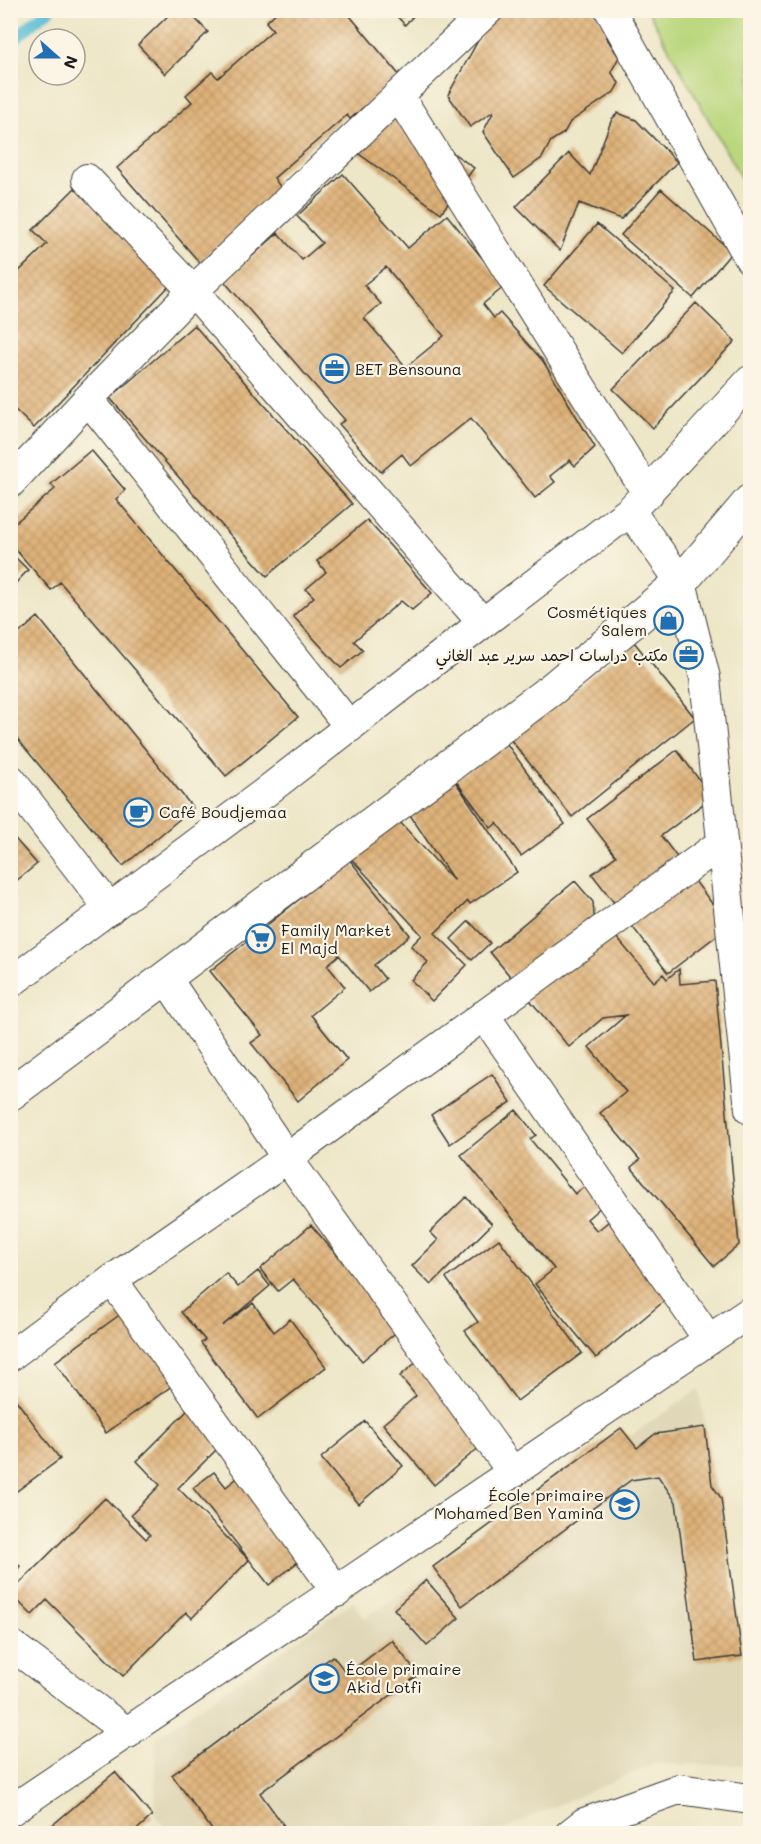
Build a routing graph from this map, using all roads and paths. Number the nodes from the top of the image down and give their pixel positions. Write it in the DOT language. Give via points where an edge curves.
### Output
graph roads {
  1 [pos="488,10"];
  2 [pos="610,10"];
  3 [pos="399,96"];
  4 [pos="87,179"];
  5 [pos="750,259"];
  6 [pos="193,291"];
  7 [pos="750,381"];
  8 [pos="88,399"];
  9 [pos="10,483"];
  10 [pos="750,501"];
  11 [pos="639,502"];
  12 [pos="681,582"];
  13 [pos="483,623"];
  14 [pos="351,727"];
  15 [pos="10,779"];
  16 [pos="722,843"];
  17 [pos="110,909"];
  18 [pos="165,978"];
  19 [pos="10,983"];
  20 [pos="484,1015"];
  21 [pos="10,1094"];
  22 [pos="750,1109"];
  23 [pos="287,1158"];
  24 [pos="112,1280"];
  25 [pos="750,1312"];
  26 [pos="709,1340"];
  27 [pos="10,1356"];
  28 [pos="513,1473"];
  29 [pos="337,1592"];
  30 [pos="10,1644"];
  31 [pos="128,1733"];
  32 [pos="750,1799"];
  33 [pos="10,1810"];
  34 [pos="570,1833"];
  1 -- 3 [label="street"];
  2 -- 5 [label="street"];
  3 -- 6 [label="street"];
  3 -- 11 [label="street"];
  4 -- 6 [label="street"];
  6 -- 8 [label="street"];
  6 -- 13 [label="street"];
  7 -- 11 [label="street"];
  8 -- 9 [label="street"];
  8 -- 14 [label="street"];
  10 -- 12 [label="street"];
  11 -- 12 [label="street"];
  11 -- 13 [label="street"];
  12 -- 16 [label="street" via="705,678"];
  12 -- 18 [label="street" via="552,689"];
  13 -- 14 [label="street"];
  14 -- 17 [label="street"];
  15 -- 17 [label="street"];
  16 -- 20 [label="street"];
  16 -- 22 [label="street"];
  17 -- 19 [label="street"];
  18 -- 21 [label="street"];
  18 -- 23 [label="street"];
  20 -- 23 [label="street"];
  20 -- 26 [label="street"];
  23 -- 24 [label="street"];
  23 -- 28 [label="street"];
  24 -- 27 [label="street"];
  24 -- 29 [label="street"];
  25 -- 26 [label="street"];
  26 -- 28 [label="street"];
  28 -- 29 [label="street"];
  29 -- 31 [label="street"];
  30 -- 31 [label="street"];
  31 -- 33 [label="street"];
  32 -- 34 [label="street" via="679,1789 584,1823"];
}
